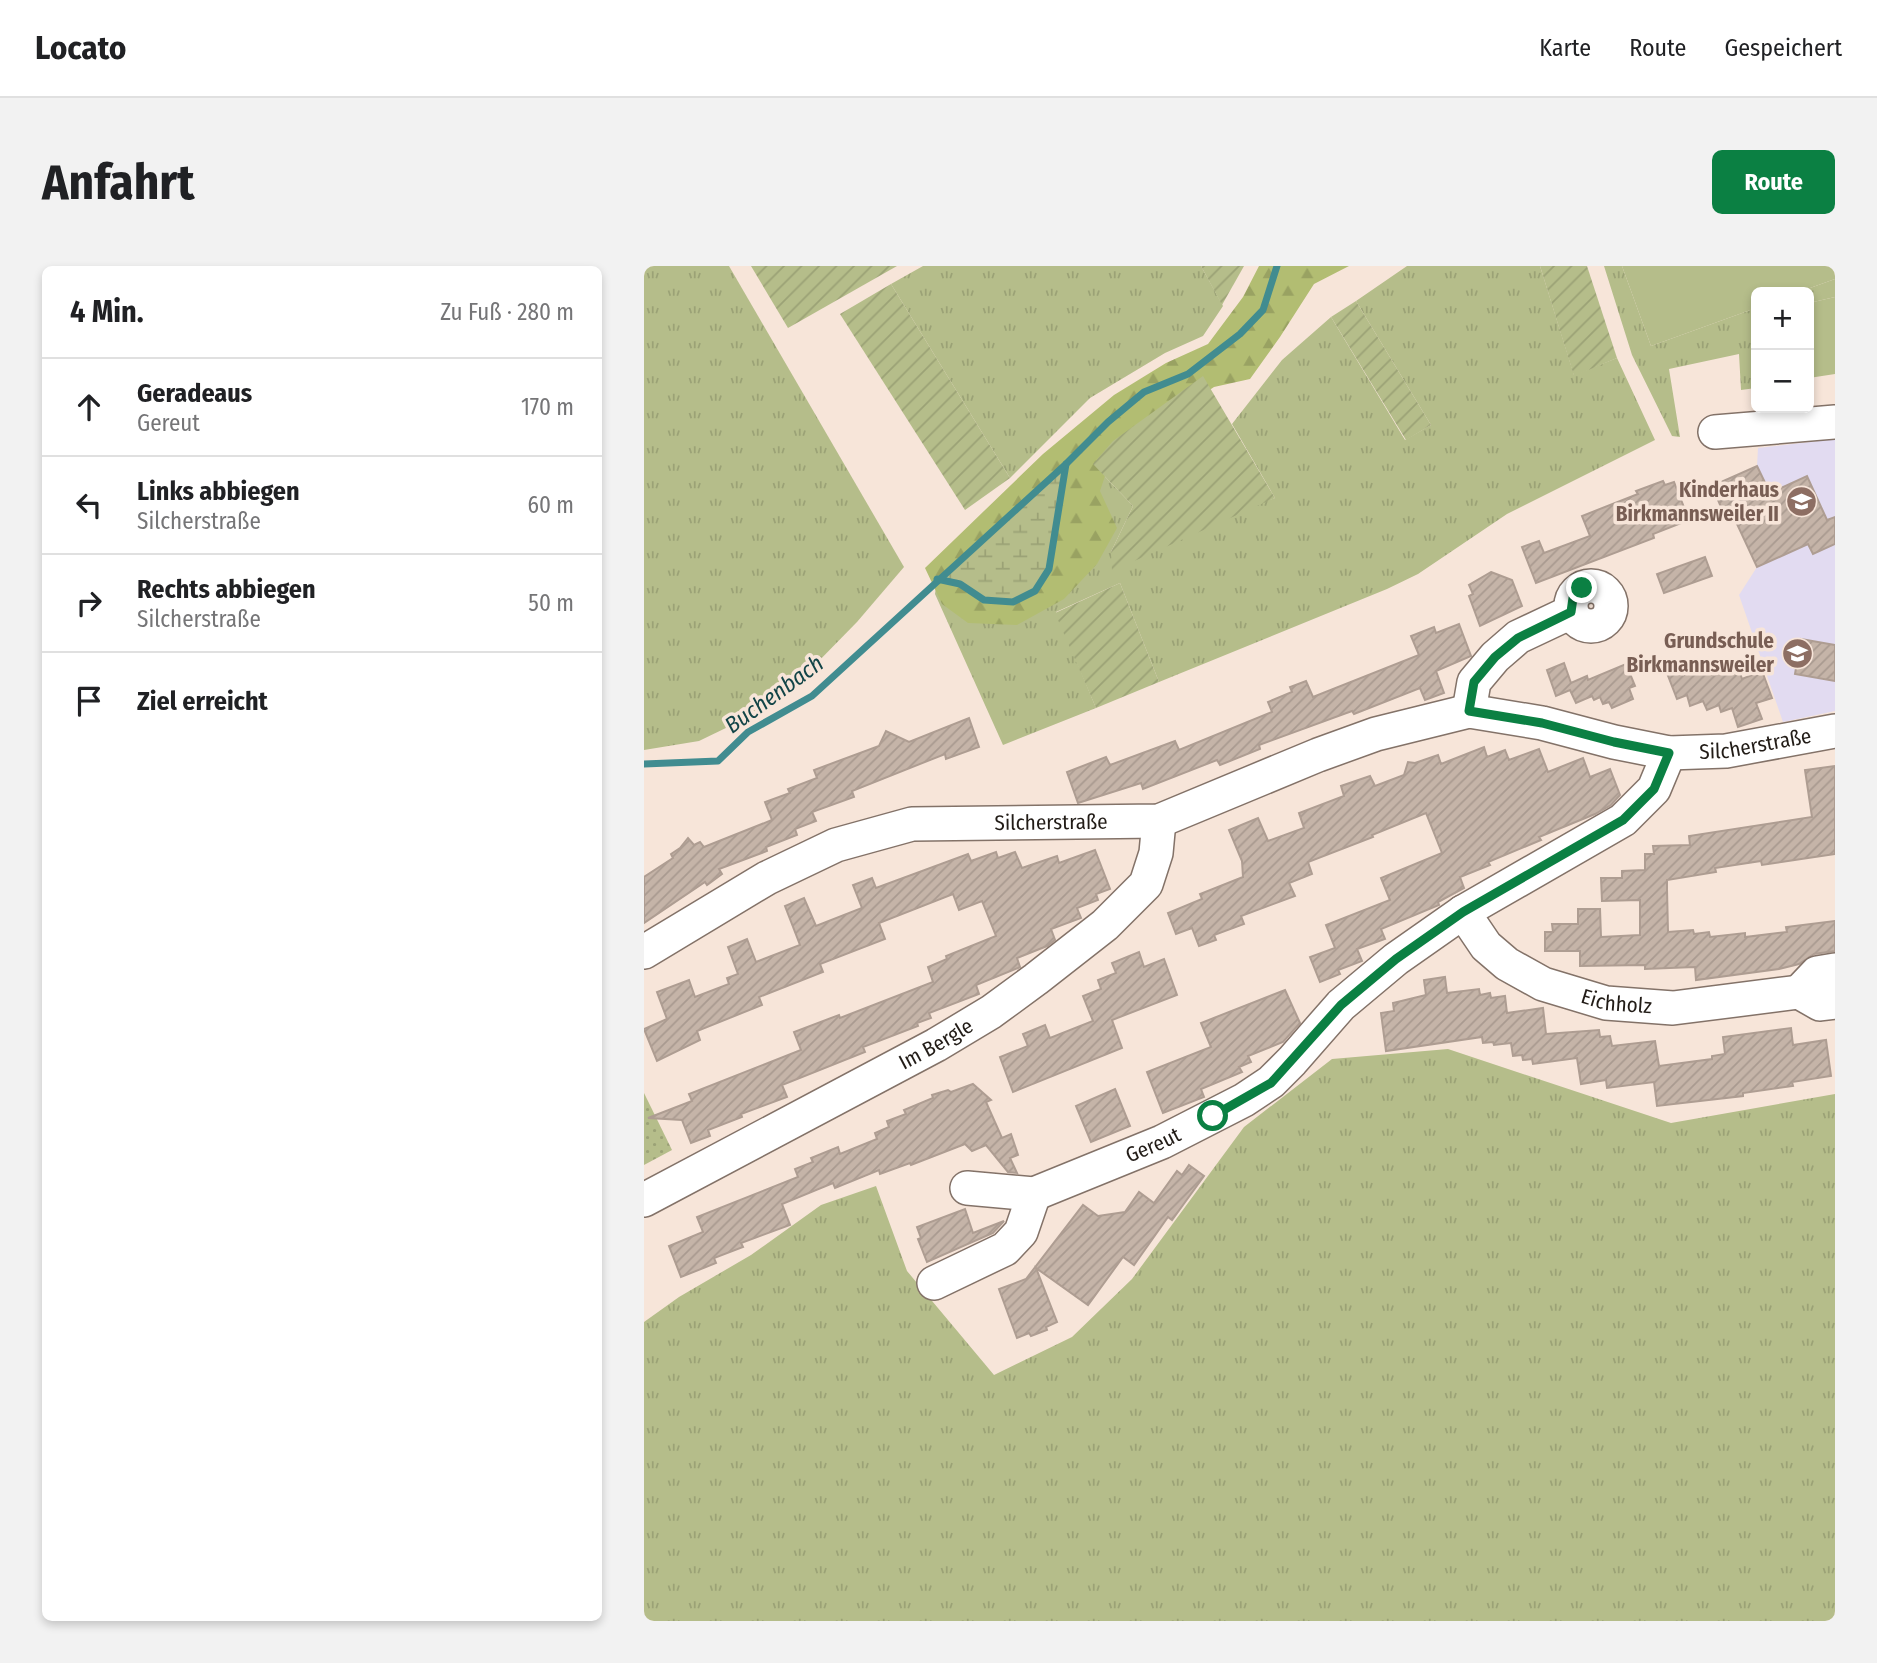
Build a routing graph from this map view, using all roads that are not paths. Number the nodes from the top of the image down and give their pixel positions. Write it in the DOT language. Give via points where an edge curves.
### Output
graph roads {
  1 [pos="1835,422"];
  2 [pos="1714,432"];
  3 [pos="1571,612"];
  4 [pos="1469,711"];
  5 [pos="1835,731"];
  6 [pos="1669,753"];
  7 [pos="1159,821"];
  8 [pos="1463,912"];
  9 [pos="644,952"];
  10 [pos="1835,970"];
  11 [pos="1799,992"];
  12 [pos="1835,1002"];
  13 [pos="967,1188"];
  14 [pos="1034,1194"];
  15 [pos="644,1200"];
  16 [pos="934,1283"];
  1 -- 2 [label="street"];
  3 -- 4 [label="street" via="1518,638 1495,657 1474,682"];
  4 -- 6 [label="street, Silcherstraße"];
  4 -- 7 [label="street, Silcherstraße" via="1376,734"];
  5 -- 6 [label="street, Silcherstraße" via="1726,751"];
  6 -- 8 [label="street, Gereut" via="1654,789 1623,820"];
  7 -- 9 [label="street, Silcherstraße" via="912,824 836,845"];
  7 -- 15 [label="street, Im Bergle" via="1156,853 1146,884 1105,925 1036,979 936,1045"];
  8 -- 11 [label="street, Eichholz" via="1486,946 1507,964 1543,984 1606,1003 1673,1008"];
  8 -- 14 [label="street, Gereut" via="1341,1005 1271,1083 1162,1142"];
  10 -- 11 [label="street" via="1817,973"];
  11 -- 12 [label="street, Eichholz" via="1820,1004"];
  13 -- 14 [label="street, Gereut"];
  14 -- 16 [label="street" via="1021,1232 1005,1249"];
}
